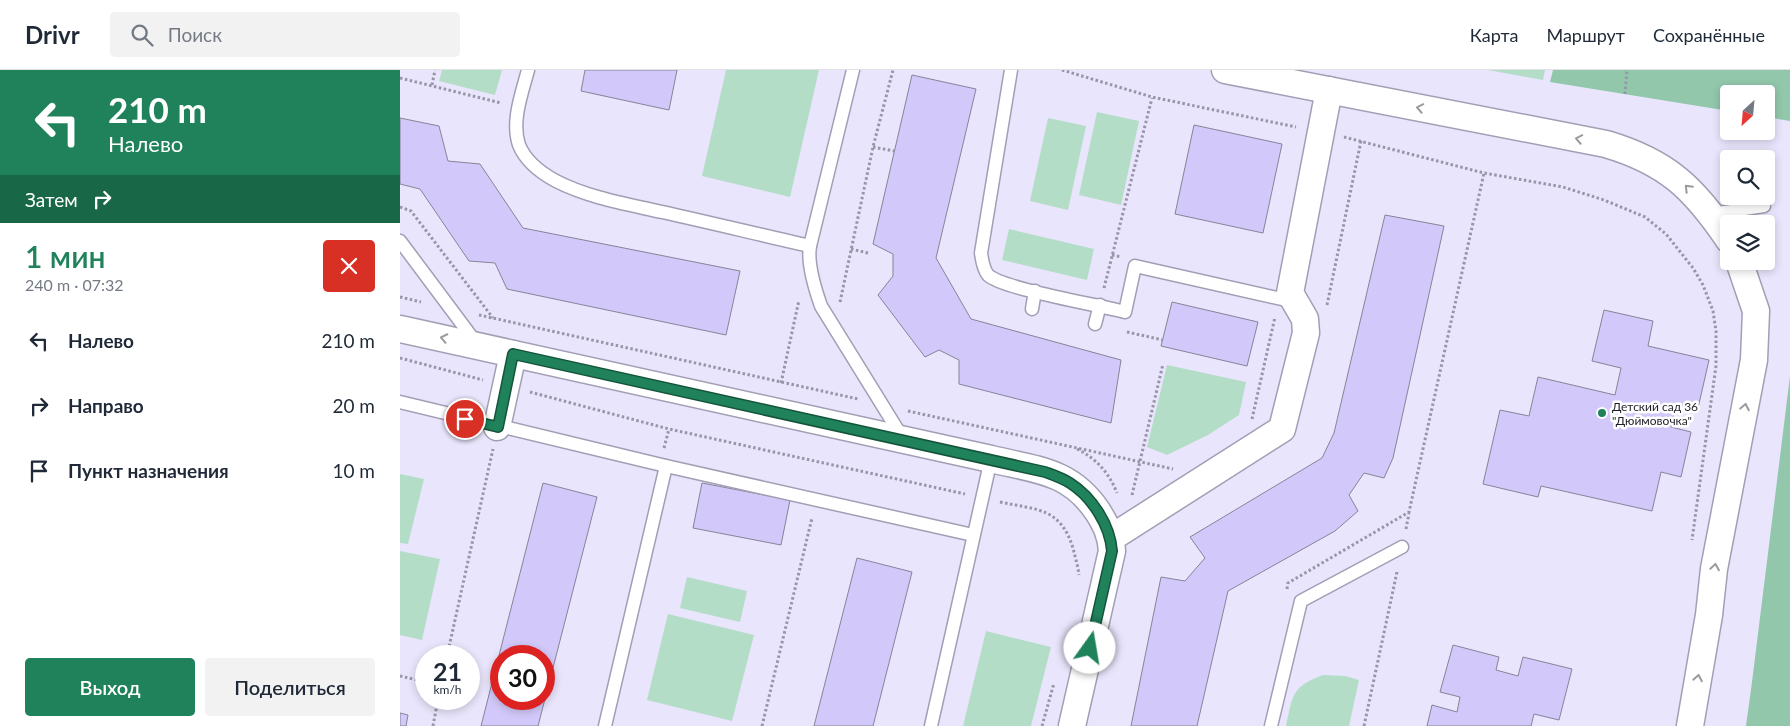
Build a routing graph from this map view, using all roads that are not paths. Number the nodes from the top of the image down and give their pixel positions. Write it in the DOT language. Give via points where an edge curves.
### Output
graph roads {
  1 [pos="528,70"];
  2 [pos="852,70"];
  3 [pos="1011,70"];
  4 [pos="1224,70"];
  5 [pos="1329,90"];
  6 [pos="1764,206"];
  7 [pos="1712,214"];
  8 [pos="1720,226"];
  9 [pos="400,241"];
  10 [pos="810,246"];
  11 [pos="1742,270"];
  12 [pos="1035,291"];
  13 [pos="1287,300"];
  14 [pos="1100,305"];
  15 [pos="1032,309"];
  16 [pos="1096,324"];
  17 [pos="400,329"];
  18 [pos="479,346"];
  19 [pos="513,354"];
  20 [pos="400,402"];
  21 [pos="498,427"];
  22 [pos="903,439"];
  23 [pos="991,459"];
  24 [pos="666,466"];
  25 [pos="973,535"];
  26 [pos="1111,538"];
  27 [pos="1402,547"];
  28 [pos="605,726"];
  29 [pos="931,726"];
  30 [pos="1072,726"];
  31 [pos="1271,726"];
  32 [pos="1690,726"];
  1 -- 10 [label="lane" via="516,119 517,130 524,153 540,171 574,189 623,203"];
  2 -- 10 [label="lane"];
  3 -- 12 [label="lane" via="981,253 986,274"];
  4 -- 5 [label="street"];
  7 -- 5 [label="street, one-way" via="1676,177 1627,150"];
  5 -- 13 [label="street"];
  6 -- 7 [label="lane"];
  7 -- 8 [label="street"];
  9 -- 18 [label="lane"];
  10 -- 22 [label="lane" via="809,255 821,306"];
  32 -- 11 [label="street, one-way" via="1714,569 1754,360 1756,311"];
  12 -- 14 [label="lane"];
  12 -- 15 [label="lane"];
  13 -- 14 [label="lane" via="1135,266 1124,312"];
  13 -- 26 [label="street" via="1304,319 1306,333 1282,429"];
  14 -- 16 [label="lane"];
  18 -- 17 [label="street, one-way"];
  18 -- 19 [label="street"];
  19 -- 21 [label="street"];
  19 -- 22 [label="street"];
  20 -- 21 [label="lane"];
  21 -- 24 [label="lane"];
  22 -- 23 [label="street"];
  23 -- 25 [label="lane"];
  23 -- 26 [label="street" via="1045,472 1072,484 1089,499"];
  24 -- 25 [label="lane"];
  24 -- 28 [label="lane"];
  25 -- 29 [label="lane"];
  26 -- 30 [label="street" via="1112,551"];
  27 -- 31 [label="lane" via="1301,601"];
}
